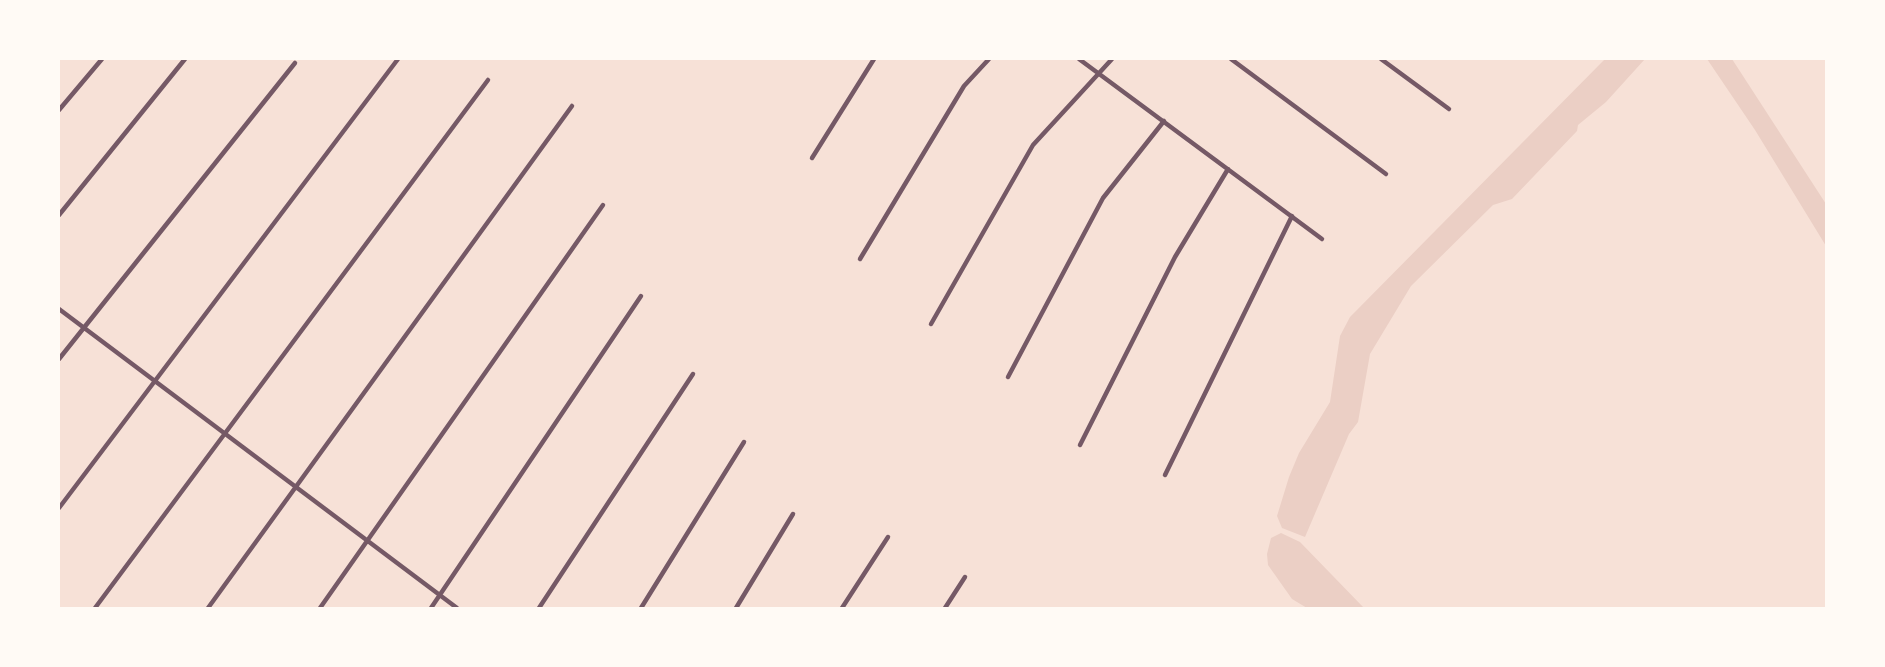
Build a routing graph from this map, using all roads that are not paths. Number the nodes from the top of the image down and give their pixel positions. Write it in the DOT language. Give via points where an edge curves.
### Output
graph roads {
  1 [pos="102,59"];
  2 [pos="185,59"];
  3 [pos="398,59"];
  4 [pos="874,59"];
  5 [pos="989,59"];
  6 [pos="1079,59"];
  7 [pos="1112,59"];
  8 [pos="1231,59"];
  9 [pos="1381,59"];
  10 [pos="295,63"];
  11 [pos="1098,73"];
  12 [pos="488,80"];
  13 [pos="572,106"];
  14 [pos="1449,109"];
  15 [pos="59,110"];
  16 [pos="1164,121"];
  17 [pos="812,158"];
  18 [pos="1228,169"];
  19 [pos="1386,174"];
  20 [pos="603,206"];
  21 [pos="59,214"];
  22 [pos="1292,216"];
  23 [pos="1322,239"];
  24 [pos="860,259"];
  25 [pos="641,296"];
  26 [pos="59,310"];
  27 [pos="931,324"];
  28 [pos="83,327"];
  29 [pos="59,359"];
  30 [pos="693,374"];
  31 [pos="1008,377"];
  32 [pos="153,380"];
  33 [pos="224,436"];
  34 [pos="744,442"];
  35 [pos="1080,445"];
  36 [pos="1165,475"];
  37 [pos="296,488"];
  38 [pos="59,508"];
  39 [pos="793,514"];
  40 [pos="888,537"];
  41 [pos="368,542"];
  42 [pos="966,578"];
  43 [pos="440,595"];
  44 [pos="95,608"];
  45 [pos="208,608"];
  46 [pos="320,608"];
  47 [pos="431,608"];
  48 [pos="457,608"];
  49 [pos="539,608"];
  50 [pos="641,608"];
  51 [pos="736,608"];
  52 [pos="842,608"];
  53 [pos="945,608"];
  1 -- 15 [label="street"];
  2 -- 21 [label="street"];
  3 -- 32 [label="street"];
  4 -- 17 [label="street"];
  5 -- 24 [label="street" via="964,86"];
  6 -- 11 [label="street"];
  7 -- 11 [label="street"];
  8 -- 19 [label="street"];
  9 -- 14 [label="street"];
  10 -- 28 [label="street"];
  11 -- 16 [label="street"];
  11 -- 27 [label="street" via="1033,145"];
  12 -- 33 [label="street"];
  13 -- 37 [label="street"];
  16 -- 18 [label="street"];
  16 -- 31 [label="street" via="1103,198"];
  18 -- 22 [label="street"];
  18 -- 35 [label="street" via="1175,257"];
  20 -- 41 [label="street"];
  22 -- 23 [label="street"];
  22 -- 36 [label="street"];
  25 -- 43 [label="street"];
  26 -- 28 [label="street"];
  28 -- 29 [label="street"];
  28 -- 32 [label="street"];
  30 -- 49 [label="street"];
  32 -- 33 [label="street"];
  32 -- 38 [label="street"];
  33 -- 37 [label="street"];
  33 -- 44 [label="street"];
  34 -- 50 [label="street"];
  37 -- 41 [label="street"];
  37 -- 45 [label="street"];
  39 -- 51 [label="street"];
  40 -- 52 [label="street"];
  41 -- 43 [label="street"];
  41 -- 46 [label="street"];
  42 -- 53 [label="street"];
  43 -- 47 [label="street"];
  43 -- 48 [label="street"];
}
